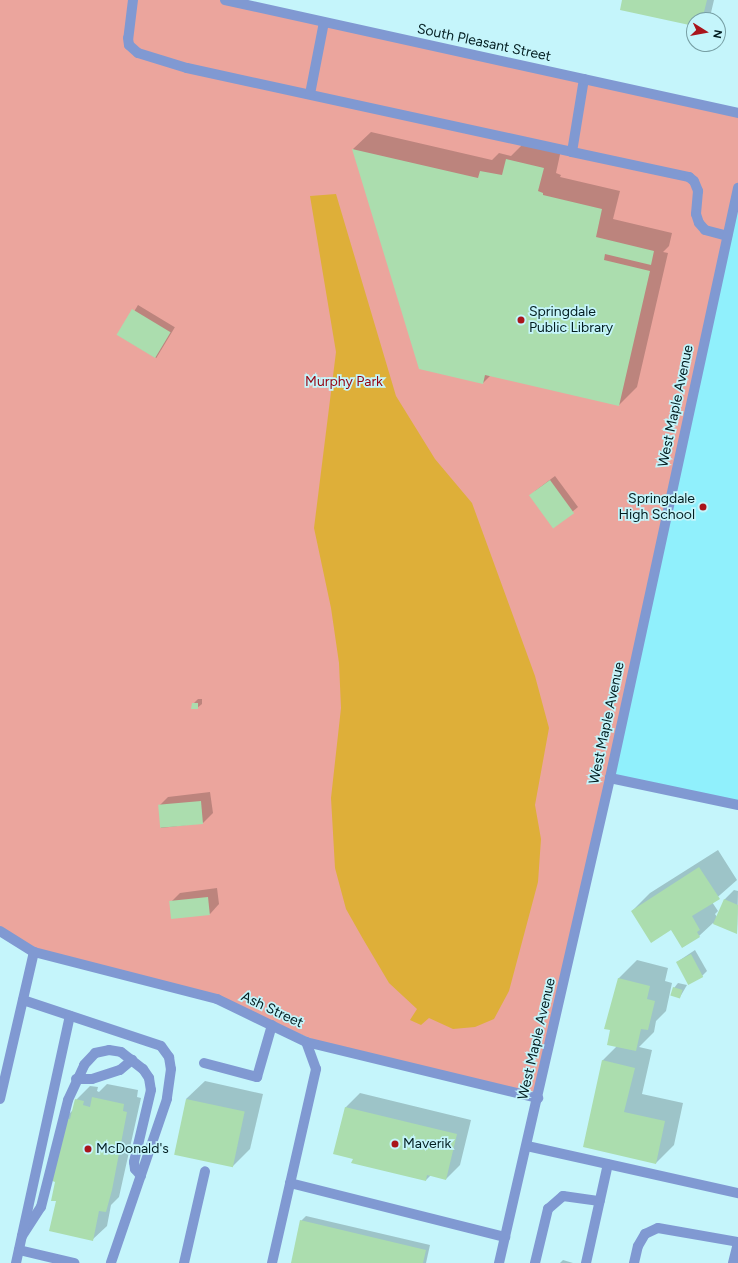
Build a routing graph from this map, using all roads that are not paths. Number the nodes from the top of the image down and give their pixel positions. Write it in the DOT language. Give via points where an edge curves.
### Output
graph roads {
  1 [pos="133,0"];
  2 [pos="224,0"];
  3 [pos="324,22"];
  4 [pos="584,79"];
  5 [pos="310,94"];
  6 [pos="738,113"];
  7 [pos="572,152"];
  8 [pos="738,188"];
  9 [pos="727,236"];
  10 [pos="610,778"];
  11 [pos="738,805"];
  12 [pos="0,931"];
  13 [pos="34,952"];
  14 [pos="23,1000"];
  15 [pos="70,1016"];
  16 [pos="272,1025"];
  17 [pos="306,1042"];
  18 [pos="132,1060"];
  19 [pos="204,1063"];
  20 [pos="76,1079"];
  21 [pos="538,1098"];
  22 [pos="0,1099"];
  23 [pos="527,1146"];
  24 [pos="608,1164"];
  25 [pos="205,1171"];
  26 [pos="140,1176"];
  27 [pos="290,1184"];
  28 [pos="738,1193"];
  29 [pos="600,1201"];
  30 [pos="22,1236"];
  31 [pos="505,1237"];
  32 [pos="738,1242"];
  33 [pos="19,1250"];
  34 [pos="16,1263"];
  35 [pos="74,1263"];
  36 [pos="111,1263"];
  37 [pos="184,1263"];
  38 [pos="272,1263"];
  39 [pos="499,1263"];
  40 [pos="535,1263"];
  41 [pos="586,1263"];
  42 [pos="634,1263"];
  43 [pos="733,1263"];
  1 -- 5 [label="street" via="128,38 129,45 138,53 187,68"];
  2 -- 3 [label="street, South Pleasant Street"];
  3 -- 4 [label="street, South Pleasant Street"];
  3 -- 5 [label="street"];
  4 -- 6 [label="street, South Pleasant Street"];
  4 -- 7 [label="street"];
  5 -- 7 [label="street"];
  7 -- 9 [label="street" via="689,177 694,181 698,191 696,214 699,224 705,230"];
  8 -- 9 [label="street, West Maple Avenue"];
  9 -- 10 [label="street, West Maple Avenue"];
  10 -- 11 [label="street"];
  10 -- 21 [label="street, West Maple Avenue"];
  12 -- 13 [label="street, Ash Street"];
  13 -- 14 [label="street"];
  13 -- 16 [label="street, Ash Street" via="217,999"];
  14 -- 15 [label="street"];
  14 -- 22 [label="street"];
  15 -- 26 [label="street" via="161,1046 169,1057 171,1069 167,1099"];
  15 -- 30 [label="street"];
  16 -- 17 [label="street, Ash Street"];
  16 -- 19 [label="street" via="256,1077"];
  17 -- 21 [label="street, Ash Street"];
  17 -- 27 [label="street" via="316,1069"];
  18 -- 20 [label="street" via="120,1070 92,1079"];
  18 -- 20 [label="street" via="121,1052 109,1050 95,1054 84,1065"];
  18 -- 26 [label="street" via="149,1078 150,1090 134,1162"];
  20 -- 30 [label="street" via="68,1100 41,1207"];
  21 -- 23 [label="street, West Maple Avenue"];
  23 -- 24 [label="street"];
  23 -- 31 [label="street, West Maple Avenue"];
  24 -- 28 [label="street"];
  24 -- 29 [label="street"];
  25 -- 37 [label="street"];
  26 -- 36 [label="street"];
  27 -- 31 [label="street"];
  27 -- 38 [label="street"];
  29 -- 40 [label="street" via="563,1196 548,1209"];
  29 -- 41 [label="street"];
  30 -- 33 [label="street"];
  31 -- 39 [label="street, West Maple Avenue"];
  32 -- 42 [label="street" via="658,1228 646,1234 638,1246"];
  32 -- 43 [label="street"];
  33 -- 34 [label="street"];
  33 -- 35 [label="street"];
}
